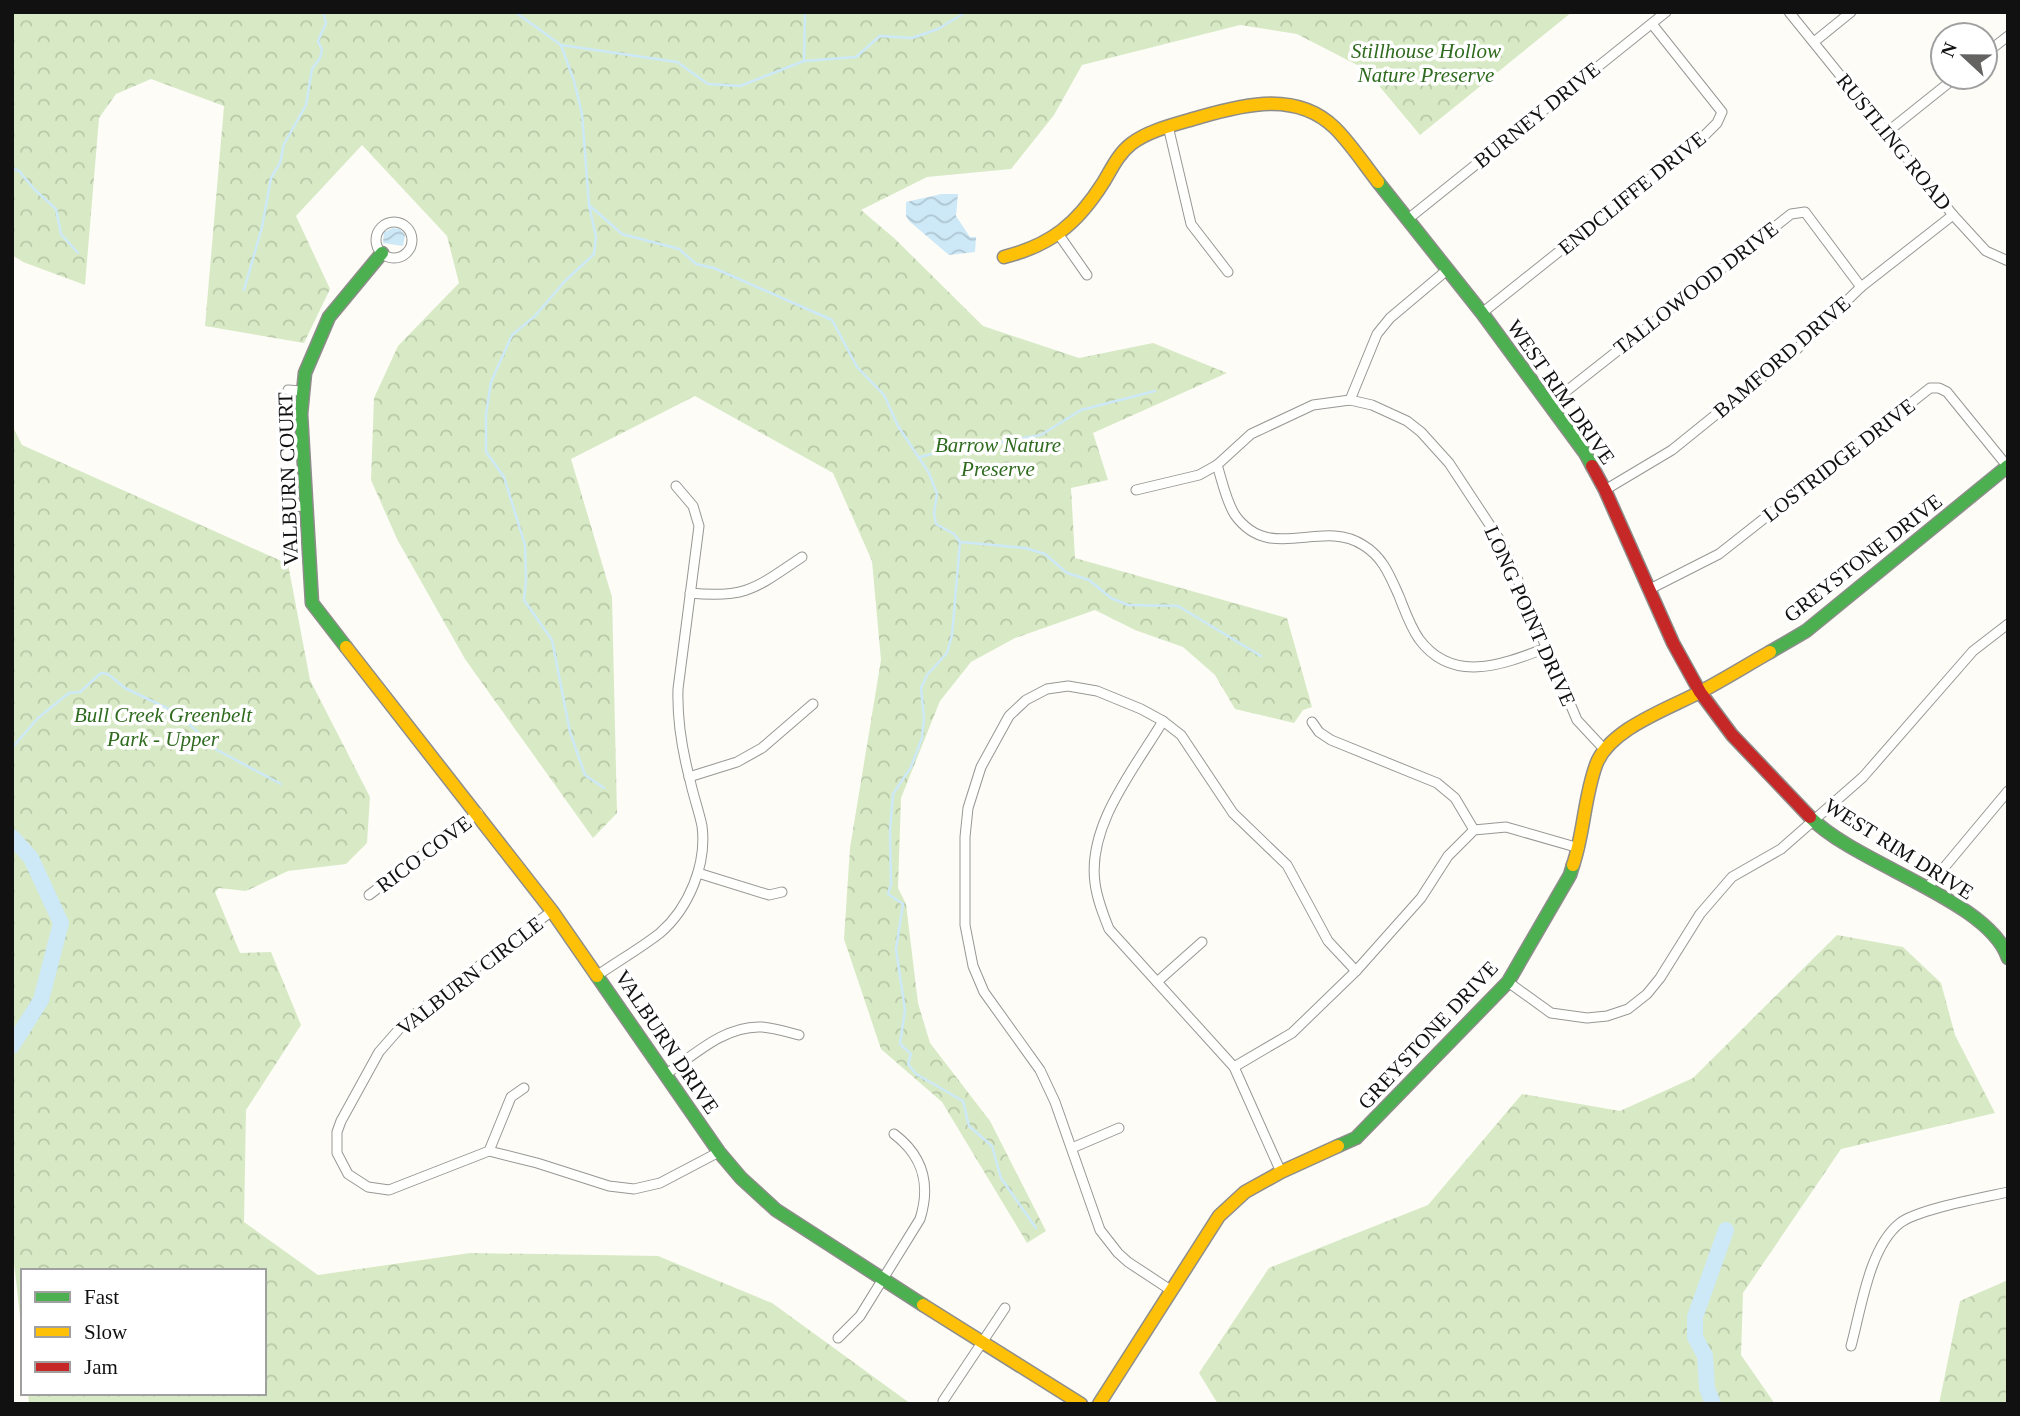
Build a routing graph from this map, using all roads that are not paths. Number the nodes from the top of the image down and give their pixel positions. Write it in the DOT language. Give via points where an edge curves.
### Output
graph roads {
  1 [pos="1666,12"];
  2 [pos="1790,12"];
  3 [pos="1850,12"];
  4 [pos="1652,24"];
  5 [pos="1814,42"];
  6 [pos="1938,91"];
  7 [pos="1168,126"];
  8 [pos="1886,133"];
  9 [pos="1953,215"];
  10 [pos="1408,219"];
  11 [pos="1059,235"];
  12 [pos="382,253"];
  13 [pos="1004,257"];
  14 [pos="2008,261"];
  15 [pos="1447,270"];
  16 [pos="1228,272"];
  17 [pos="1087,275"];
  18 [pos="1861,287"];
  19 [pos="1482,313"];
  20 [pos="288,390"];
  21 [pos="302,391"];
  22 [pos="1350,400"];
  23 [pos="1550,404"];
  24 [pos="1217,465"];
  25 [pos="2008,466"];
  26 [pos="676,486"];
  27 [pos="1136,490"];
  28 [pos="1605,490"];
  29 [pos="305,506"];
  30 [pos="288,507"];
  31 [pos="802,557"];
  32 [pos="1650,589"];
  33 [pos="690,593"];
  34 [pos="313,603"];
  35 [pos="2008,624"];
  36 [pos="1546,648"];
  37 [pos="1700,692"];
  38 [pos="813,704"];
  39 [pos="1163,721"];
  40 [pos="1312,722"];
  41 [pos="1604,749"];
  42 [pos="689,778"];
  43 [pos="2008,792"];
  44 [pos="478,813"];
  45 [pos="1814,821"];
  46 [pos="1474,830"];
  47 [pos="1579,848"];
  48 [pos="698,873"];
  49 [pos="1927,888"];
  50 [pos="782,892"];
  51 [pos="369,895"];
  52 [pos="552,911"];
  53 [pos="1202,942"];
  54 [pos="2007,951"];
  55 [pos="1356,971"];
  56 [pos="597,975"];
  57 [pos="1157,982"];
  58 [pos="1508,982"];
  59 [pos="799,1035"];
  60 [pos="1234,1067"];
  61 [pos="665,1075"];
  62 [pos="524,1088"];
  63 [pos="1119,1128"];
  64 [pos="894,1134"];
  65 [pos="1072,1148"];
  66 [pos="489,1151"];
  67 [pos="719,1152"];
  68 [pos="1281,1171"];
  69 [pos="2008,1192"];
  70 [pos="883,1280"];
  71 [pos="1172,1291"];
  72 [pos="1005,1308"];
  73 [pos="838,1338"];
  74 [pos="980,1342"];
  75 [pos="1851,1346"];
  76 [pos="943,1401"];
  77 [pos="1081,1404"];
  78 [pos="1099,1404"];
  1 -- 4 [label="street, BURNEY DRIVE"];
  2 -- 5 [label="street, RUSTLING ROAD"];
  3 -- 5 [label="street"];
  4 -- 10 [label="street, BURNEY DRIVE"];
  4 -- 19 [label="street, ENDCLIFFE DRIVE" via="1722,112 1717,123"];
  5 -- 8 [label="street, RUSTLING ROAD"];
  6 -- 8 [label="street"];
  7 -- 10 [label="street, WEST RIM DRIVE" via="1270,102 1314,112 1336,129"];
  7 -- 11 [label="street, WEST RIM DRIVE" via="1131,144 1079,218"];
  7 -- 16 [label="street" via="1191,224"];
  8 -- 9 [label="street, RUSTLING ROAD"];
  9 -- 14 [label="street, RUSTLING ROAD" via="1986,251"];
  9 -- 18 [label="street, BAMFORD DRIVE"];
  10 -- 15 [label="street, WEST RIM DRIVE"];
  11 -- 13 [label="street, WEST RIM DRIVE" via="1044,245"];
  11 -- 17 [label="street"];
  12 -- 12 [label="street, VALBURN COURT" via="399,257 408,250 411,234 403,225 392,222 382,227 376,237"];
  12 -- 21 [label="street, VALBURN COURT" via="329,317 312,353"];
  15 -- 19 [label="street, WEST RIM DRIVE"];
  15 -- 22 [label="street" via="1377,334"];
  18 -- 23 [label="street, TALLOWOOD DRIVE" via="1805,212 1791,214"];
  18 -- 28 [label="street, BAMFORD DRIVE" via="1797,349 1672,450"];
  19 -- 23 [label="street, WEST RIM DRIVE"];
  20 -- 21 [label="street"];
  21 -- 29 [label="street, VALBURN COURT"];
  22 -- 24 [label="street, LONG POINT DRIVE" via="1313,405 1274,422 1251,434"];
  22 -- 36 [label="street, LONG POINT DRIVE" via="1407,421 1448,463 1503,545"];
  23 -- 28 [label="street, WEST RIM DRIVE"];
  24 -- 27 [label="street, LONG POINT DRIVE" via="1199,475"];
  24 -- 36 [label="street" via="1234,513 1260,536 1289,540 1342,536 1371,550 1389,574 1414,631 1440,657 1475,668"];
  25 -- 32 [label="street, LOSTRIDGE DRIVE" via="1947,392 1930,388 1719,554"];
  25 -- 37 [label="street, GREYSTONE DRIVE" via="1806,631"];
  26 -- 33 [label="street" via="693,506 698,526"];
  28 -- 32 [label="street, WEST RIM DRIVE"];
  29 -- 30 [label="street"];
  29 -- 34 [label="street, VALBURN COURT"];
  31 -- 33 [label="street" via="737,594"];
  32 -- 37 [label="street, WEST RIM DRIVE"];
  33 -- 42 [label="street" via="677,714"];
  34 -- 44 [label="street, VALBURN DRIVE"];
  35 -- 45 [label="street" via="1973,651 1882,757"];
  36 -- 41 [label="street, LONG POINT DRIVE" via="1577,720"];
  37 -- 41 [label="street, GREYSTONE DRIVE" via="1639,722"];
  37 -- 45 [label="street, WEST RIM DRIVE" via="1732,735"];
  38 -- 42 [label="street" via="762,748"];
  39 -- 55 [label="street" via="1181,734 1233,813 1287,865 1328,941"];
  39 -- 57 [label="street" via="1108,811 1094,863 1099,905 1109,929"];
  39 -- 65 [label="street" via="1097,691 1068,686 1047,689 1009,716 981,767 968,808 965,925 973,966 984,992 1040,1070"];
  40 -- 46 [label="street" via="1331,740 1437,783 1455,798"];
  41 -- 47 [label="street, GREYSTONE DRIVE" via="1596,764"];
  42 -- 48 [label="street" via="702,826"];
  43 -- 49 [label="street"];
  44 -- 51 [label="street, RICO COVE"];
  44 -- 52 [label="street, VALBURN DRIVE"];
  45 -- 49 [label="street, WEST RIM DRIVE" via="1868,858"];
  45 -- 58 [label="street" via="1781,849 1732,877 1700,914 1660,978 1628,1009 1587,1018 1551,1013"];
  46 -- 47 [label="street" via="1506,827"];
  46 -- 55 [label="street"];
  47 -- 58 [label="street, GREYSTONE DRIVE" via="1570,876"];
  48 -- 50 [label="street" via="769,895"];
  48 -- 56 [label="street" via="687,901 666,926"];
  49 -- 54 [label="street, WEST RIM DRIVE" via="1979,921"];
  52 -- 56 [label="street, VALBURN DRIVE"];
  52 -- 66 [label="street, VALBURN CIRCLE" via="407,1020 379,1052 337,1132 337,1153 348,1174 368,1187 389,1190"];
  53 -- 57 [label="street"];
  55 -- 60 [label="street" via="1292,1033"];
  56 -- 61 [label="street, VALBURN DRIVE"];
  57 -- 60 [label="street"];
  58 -- 68 [label="street, GREYSTONE DRIVE" via="1356,1139"];
  59 -- 61 [label="street" via="760,1027 741,1029 721,1036"];
  60 -- 68 [label="street"];
  61 -- 67 [label="street, VALBURN DRIVE"];
  62 -- 66 [label="street" via="511,1097"];
  63 -- 65 [label="street"];
  64 -- 70 [label="street" via="911,1147 927,1188 920,1219"];
  65 -- 71 [label="street" via="1093,1213 1108,1241 1128,1262"];
  66 -- 67 [label="street" via="634,1189 660,1183"];
  67 -- 70 [label="street, VALBURN DRIVE" via="776,1210"];
  68 -- 71 [label="street, GREYSTONE DRIVE" via="1230,1203"];
  69 -- 75 [label="street" via="1900,1223 1875,1258"];
  70 -- 73 [label="street" via="860,1316"];
  70 -- 74 [label="street, VALBURN DRIVE"];
  71 -- 78 [label="street, GREYSTONE DRIVE"];
  72 -- 74 [label="street"];
  74 -- 76 [label="street"];
  74 -- 77 [label="street, VALBURN DRIVE"];
}
